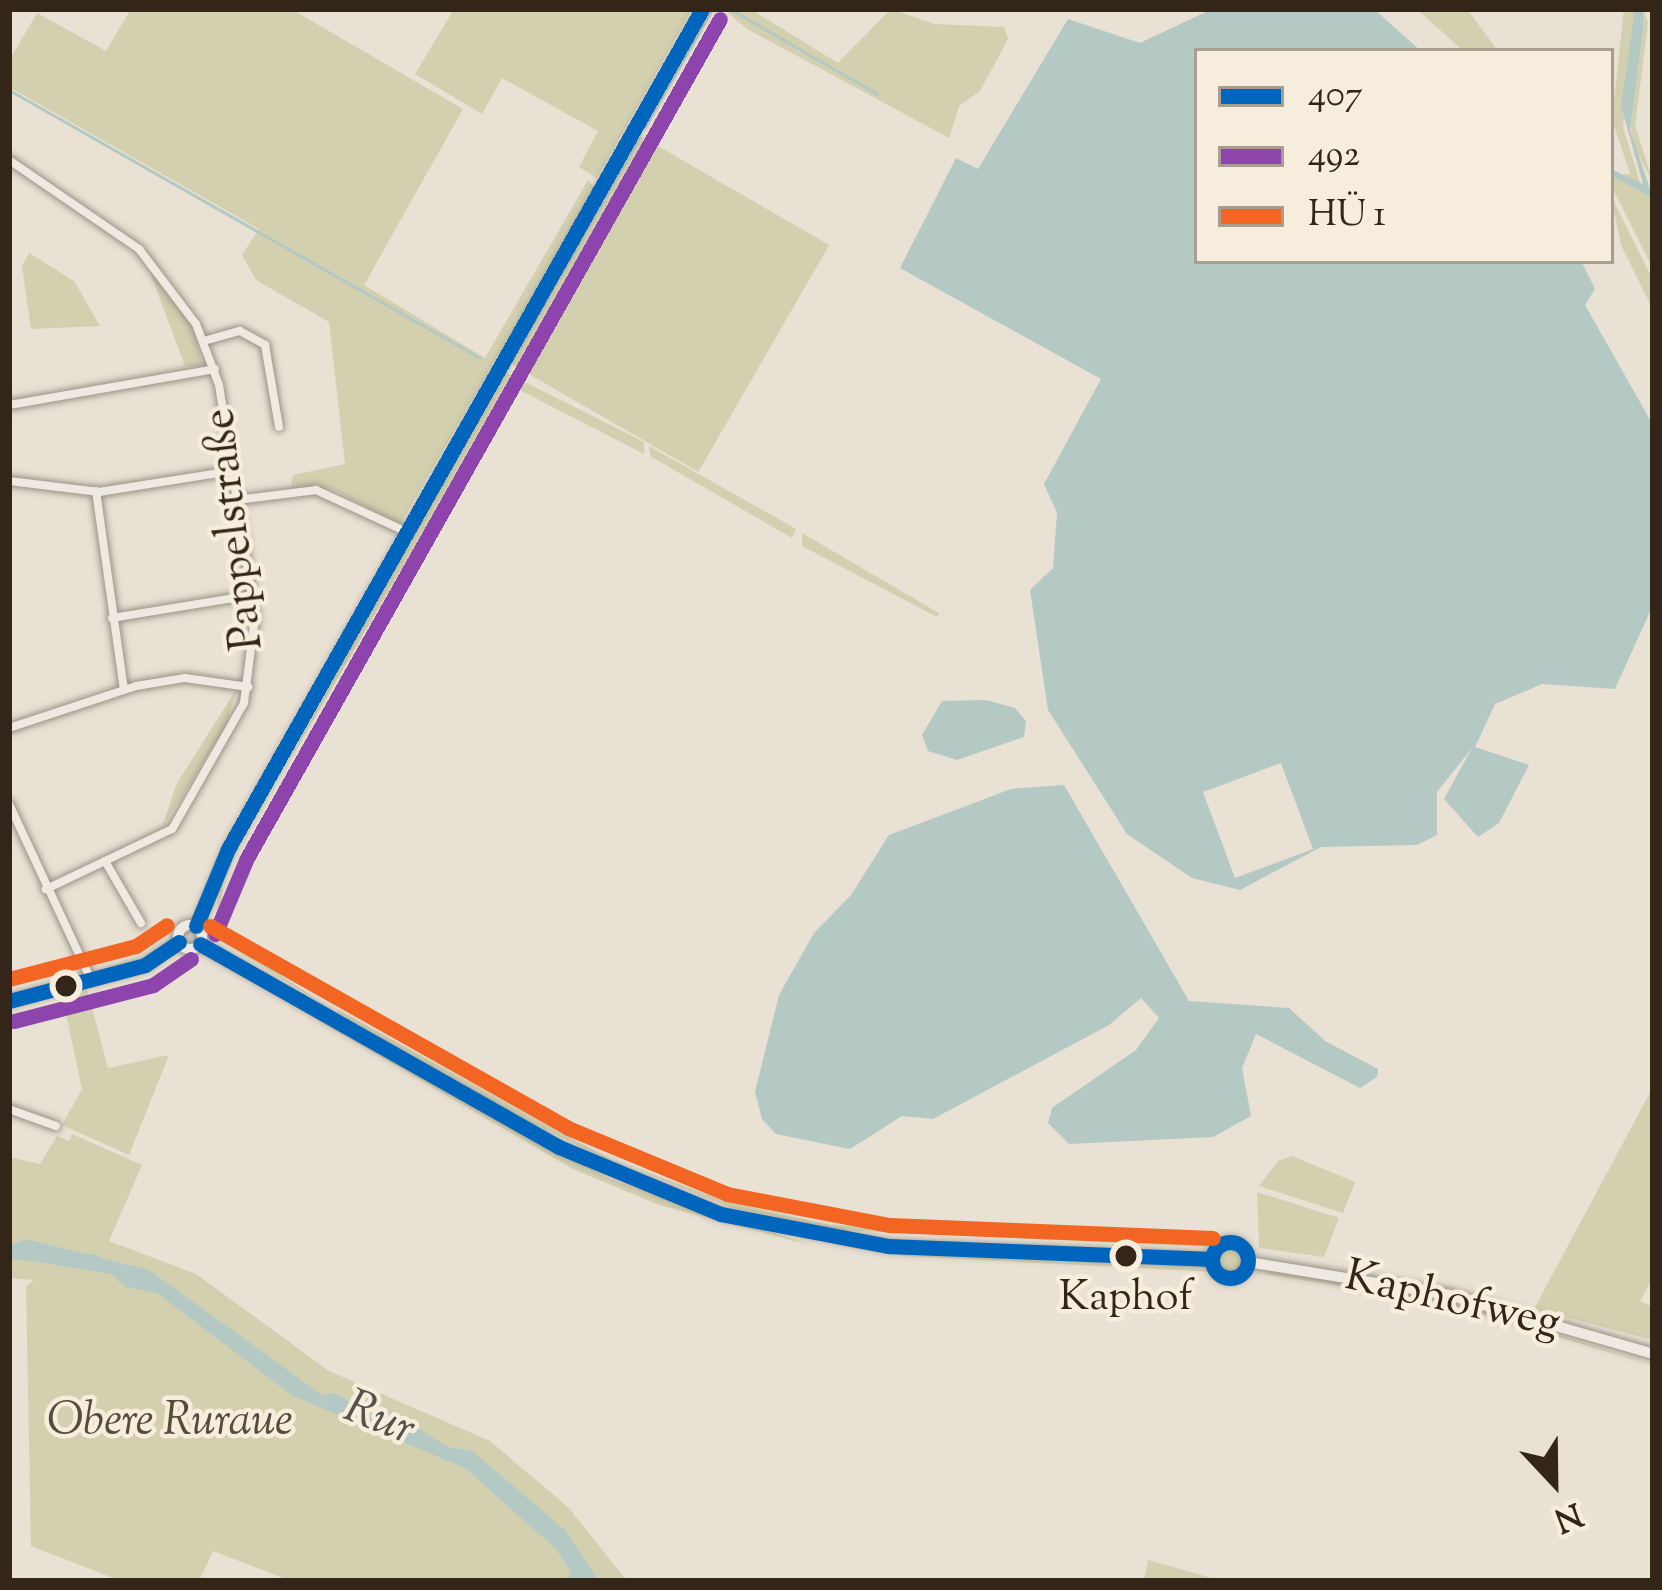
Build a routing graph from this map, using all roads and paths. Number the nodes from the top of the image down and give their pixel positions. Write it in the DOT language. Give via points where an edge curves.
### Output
graph roads {
  1 [pos="702,9"];
  2 [pos="12,162"];
  3 [pos="9,176"];
  4 [pos="204,341"];
  5 [pos="215,368"];
  6 [pos="9,405"];
  7 [pos="279,428"];
  8 [pos="232,470"];
  9 [pos="9,481"];
  10 [pos="96,491"];
  11 [pos="237,500"];
  12 [pos="407,532"];
  13 [pos="252,595"];
  14 [pos="112,618"];
  15 [pos="248,687"];
  16 [pos="124,689"];
  17 [pos="9,728"];
  18 [pos="9,804"];
  19 [pos="105,861"];
  20 [pos="46,889"];
  21 [pos="141,922"];
  22 [pos="196,926"];
  23 [pos="179,943"];
  24 [pos="200,944"];
  25 [pos="91,980"];
  26 [pos="9,1001"];
  27 [pos="9,1109"];
  28 [pos="56,1126"];
  29 [pos="1212,1259"];
  30 [pos="1248,1262"];
  31 [pos="1653,1354"];
  1 -- 12 [label="street"];
  2 -- 3 [label="street"];
  2 -- 4 [label="street, Pappelstraße" via="139,249 176,290"];
  4 -- 5 [label="street, Pappelstraße"];
  4 -- 7 [label="street" via="240,331 265,345"];
  5 -- 6 [label="street"];
  5 -- 8 [label="street, Pappelstraße"];
  8 -- 10 [label="street"];
  8 -- 11 [label="street, Pappelstraße"];
  9 -- 10 [label="street"];
  10 -- 14 [label="street"];
  11 -- 12 [label="street" via="316,490"];
  11 -- 13 [label="street, Pappelstraße"];
  12 -- 22 [label="street" via="228,849"];
  13 -- 14 [label="street"];
  13 -- 15 [label="street, Pappelstraße"];
  14 -- 16 [label="street"];
  15 -- 16 [label="street" via="185,678"];
  15 -- 19 [label="street, Pappelstraße" via="172,829"];
  16 -- 17 [label="street"];
  18 -- 20 [label="street"];
  19 -- 20 [label="street, Pappelstraße"];
  19 -- 21 [label="street"];
  20 -- 25 [label="street"];
  22 -- 23 [label="main road" via="179,929"];
  22 -- 24 [label="main road"];
  23 -- 24 [label="main road"];
  23 -- 25 [label="main road" via="156,961"];
  24 -- 29 [label="main road, Kaphofweg" via="559,1148 721,1214 888,1246"];
  25 -- 26 [label="main road"];
  27 -- 28 [label="street"];
  29 -- 30 [label="main road, Kaphofweg" via="1230,1242"];
  29 -- 30 [label="main road, Kaphofweg" via="1227,1278 1241,1275"];
  30 -- 31 [label="main road, Kaphofweg" via="1449,1295"];
}
